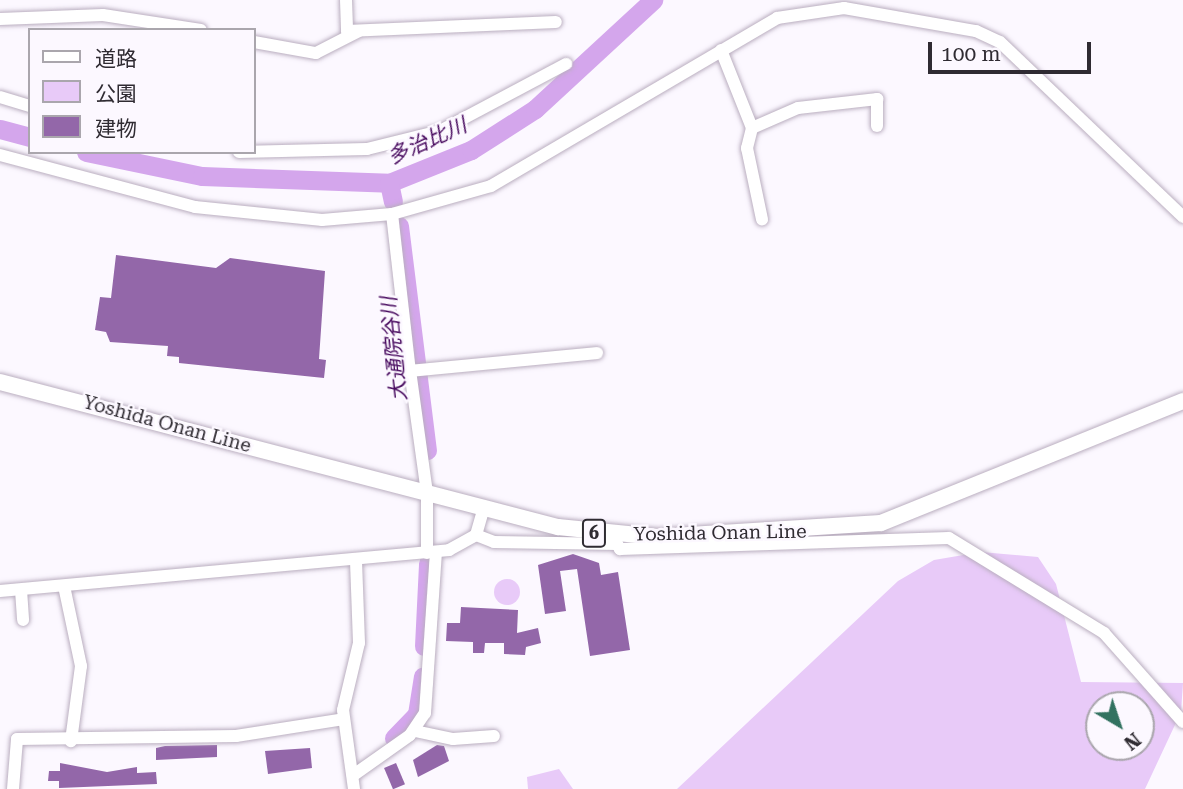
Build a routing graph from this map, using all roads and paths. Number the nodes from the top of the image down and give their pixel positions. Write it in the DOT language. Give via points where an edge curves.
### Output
graph roads {
  1 [pos="345,0"];
  2 [pos="0,19"];
  3 [pos="556,22"];
  4 [pos="188,28"];
  5 [pos="359,31"];
  6 [pos="256,42"];
  7 [pos="721,50"];
  8 [pos="566,64"];
  9 [pos="0,97"];
  10 [pos="28,105"];
  11 [pos="877,126"];
  12 [pos="751,128"];
  13 [pos="256,152"];
  14 [pos="0,155"];
  15 [pos="392,214"];
  16 [pos="1183,217"];
  17 [pos="762,219"];
  18 [pos="597,352"];
  19 [pos="410,370"];
  20 [pos="0,382"];
  21 [pos="1183,401"];
  22 [pos="427,493"];
  23 [pos="484,507"];
  24 [pos="476,536"];
  25 [pos="431,552"];
  26 [pos="356,562"];
  27 [pos="64,586"];
  28 [pos="21,590"];
  29 [pos="0,591"];
  30 [pos="23,620"];
  31 [pos="344,719"];
  32 [pos="1183,722"];
  33 [pos="415,731"];
  34 [pos="494,736"];
  35 [pos="71,741"];
  36 [pos="5,774"];
  37 [pos="355,774"];
  38 [pos="13,789"];
  39 [pos="354,789"];
  1 -- 5 [label="street" via="347,32"];
  2 -- 4 [label="street" via="103,15"];
  3 -- 5 [label="street"];
  5 -- 6 [label="street" via="316,53"];
  7 -- 12 [label="street"];
  7 -- 15 [label="street" via="491,186"];
  7 -- 16 [label="street" via="777,18 809,10 853,9 976,31 1000,42"];
  8 -- 13 [label="street" via="440,131 367,149"];
  9 -- 10 [label="street"];
  11 -- 12 [label="street" via="877,99 798,108"];
  12 -- 17 [label="street" via="747,148"];
  14 -- 15 [label="street" via="195,207 322,220"];
  15 -- 19 [label="street"];
  18 -- 19 [label="street"];
  19 -- 22 [label="street"];
  20 -- 22 [label="main road, Yoshida Onan Line / 6"];
  21 -- 23 [label="main road, Yoshida Onan Line / 6" via="923,509 852,530 602,534"];
  22 -- 23 [label="main road, Yoshida Onan Line / 6"];
  22 -- 25 [label="street"];
  23 -- 24 [label="street"];
  24 -- 25 [label="street"];
  24 -- 32 [label="street" via="494,542 617,544 620,549 949,538 1104,633"];
  25 -- 26 [label="street"];
  25 -- 33 [label="street" via="431,695"];
  26 -- 27 [label="street"];
  26 -- 31 [label="street" via="359,643"];
  27 -- 28 [label="street"];
  27 -- 35 [label="street" via="81,666"];
  28 -- 29 [label="street"];
  28 -- 30 [label="street"];
  31 -- 35 [label="street" via="236,736"];
  31 -- 37 [label="street"];
  33 -- 34 [label="street" via="453,739"];
  33 -- 37 [label="street"];
  35 -- 36 [label="street" via="17,738"];
  36 -- 38 [label="street"];
  37 -- 39 [label="street"];
}
